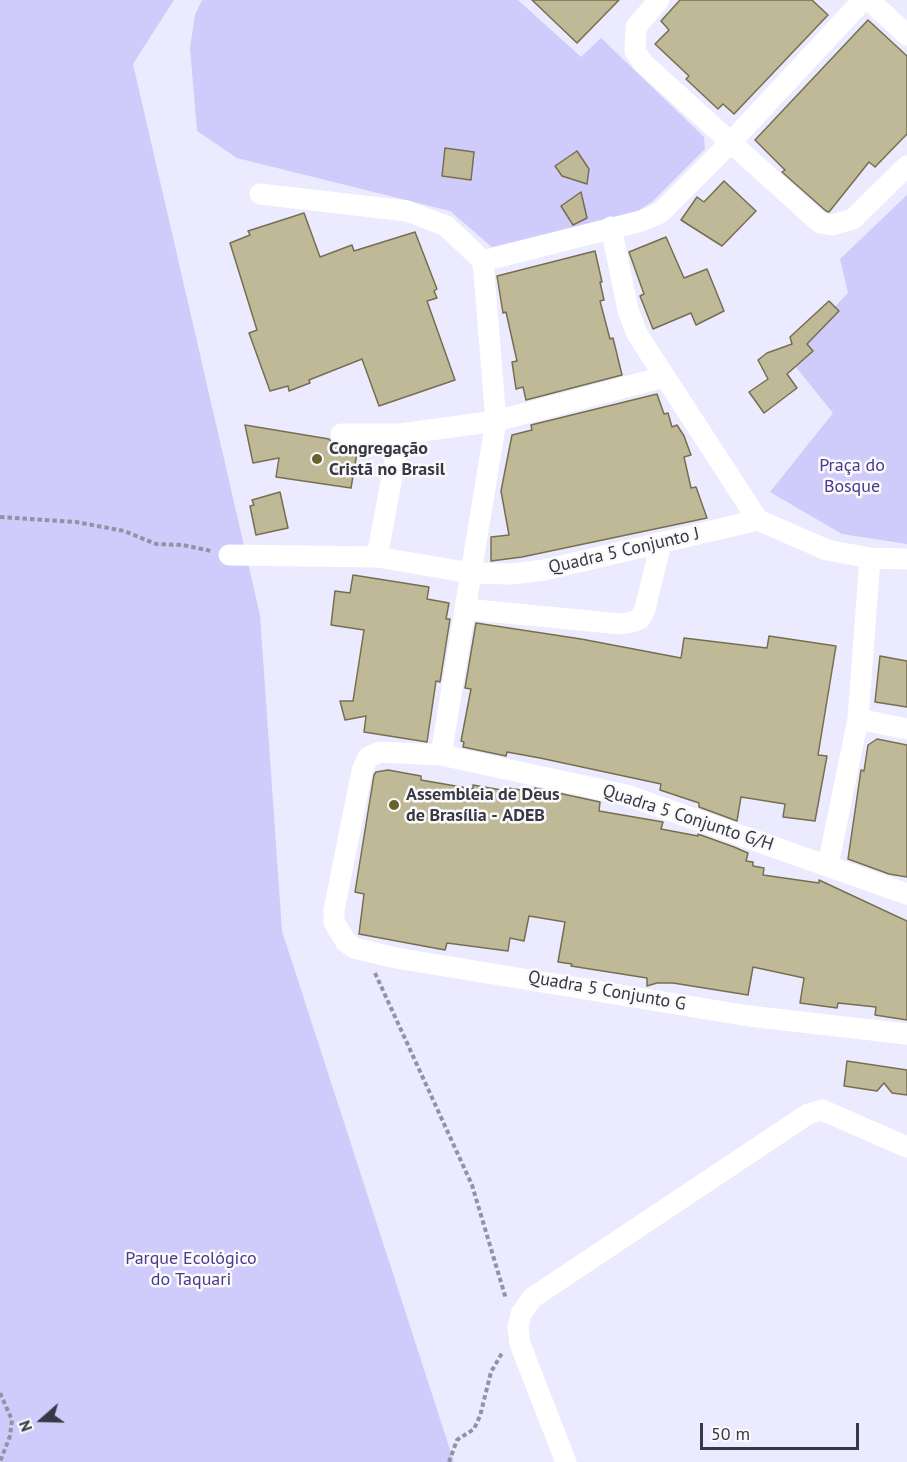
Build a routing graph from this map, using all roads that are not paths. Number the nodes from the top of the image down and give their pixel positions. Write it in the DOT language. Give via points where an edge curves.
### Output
graph roads {
  1 [pos="659,0"];
  2 [pos="863,0"];
  3 [pos="869,0"];
  4 [pos="907,35"];
  5 [pos="731,142"];
  6 [pos="907,166"];
  7 [pos="260,194"];
  8 [pos="610,227"];
  9 [pos="483,261"];
  10 [pos="664,377"];
  11 [pos="496,422"];
  12 [pos="341,434"];
  13 [pos="400,434"];
  14 [pos="758,520"];
  15 [pos="661,543"];
  16 [pos="229,555"];
  17 [pos="377,557"];
  18 [pos="870,558"];
  19 [pos="907,560"];
  20 [pos="471,573"];
  21 [pos="465,609"];
  22 [pos="858,719"];
  23 [pos="907,729"];
  24 [pos="441,755"];
  25 [pos="828,865"];
  26 [pos="907,894"];
  27 [pos="334,909"];
  28 [pos="907,1034"];
  29 [pos="907,1147"];
  30 [pos="567,1462"];
  1 -- 5 [label="street" via="636,27 635,51"];
  2 -- 5 [label="street"];
  3 -- 4 [label="street"];
  5 -- 6 [label="street" via="820,223 832,225 853,219"];
  5 -- 8 [label="street" via="660,213"];
  7 -- 9 [label="street" via="407,211 446,226"];
  8 -- 9 [label="street"];
  8 -- 10 [label="street" via="628,310 637,334"];
  9 -- 11 [label="street"];
  10 -- 11 [label="street"];
  10 -- 14 [label="street"];
  11 -- 13 [label="street"];
  11 -- 20 [label="street"];
  12 -- 13 [label="street"];
  13 -- 17 [label="street"];
  14 -- 15 [label="street, Quadra 5 Conjunto J"];
  14 -- 18 [label="street" via="828,550"];
  15 -- 20 [label="street, Quadra 5 Conjunto J" via="544,570"];
  15 -- 21 [label="street" via="645,609 640,619 632,622"];
  16 -- 17 [label="street, Quadra 5 Conjunto J"];
  17 -- 20 [label="street, Quadra 5 Conjunto J"];
  18 -- 19 [label="street"];
  18 -- 22 [label="street"];
  20 -- 21 [label="street"];
  21 -- 24 [label="street"];
  22 -- 23 [label="street"];
  22 -- 25 [label="street"];
  24 -- 25 [label="street, Quadra 5 Conjunto G/H" via="626,795"];
  24 -- 27 [label="street, Quadra 5 Conjunto G/H" via="374,753 369,757 362,771"];
  25 -- 26 [label="street, Quadra 5 Conjunto G/H"];
  27 -- 28 [label="street, Quadra 5 Conjunto G" via="334,922 346,942 365,952 750,1016"];
  29 -- 30 [label="street" via="822,1110 796,1120 532,1298 521,1314 519,1344"];
}
